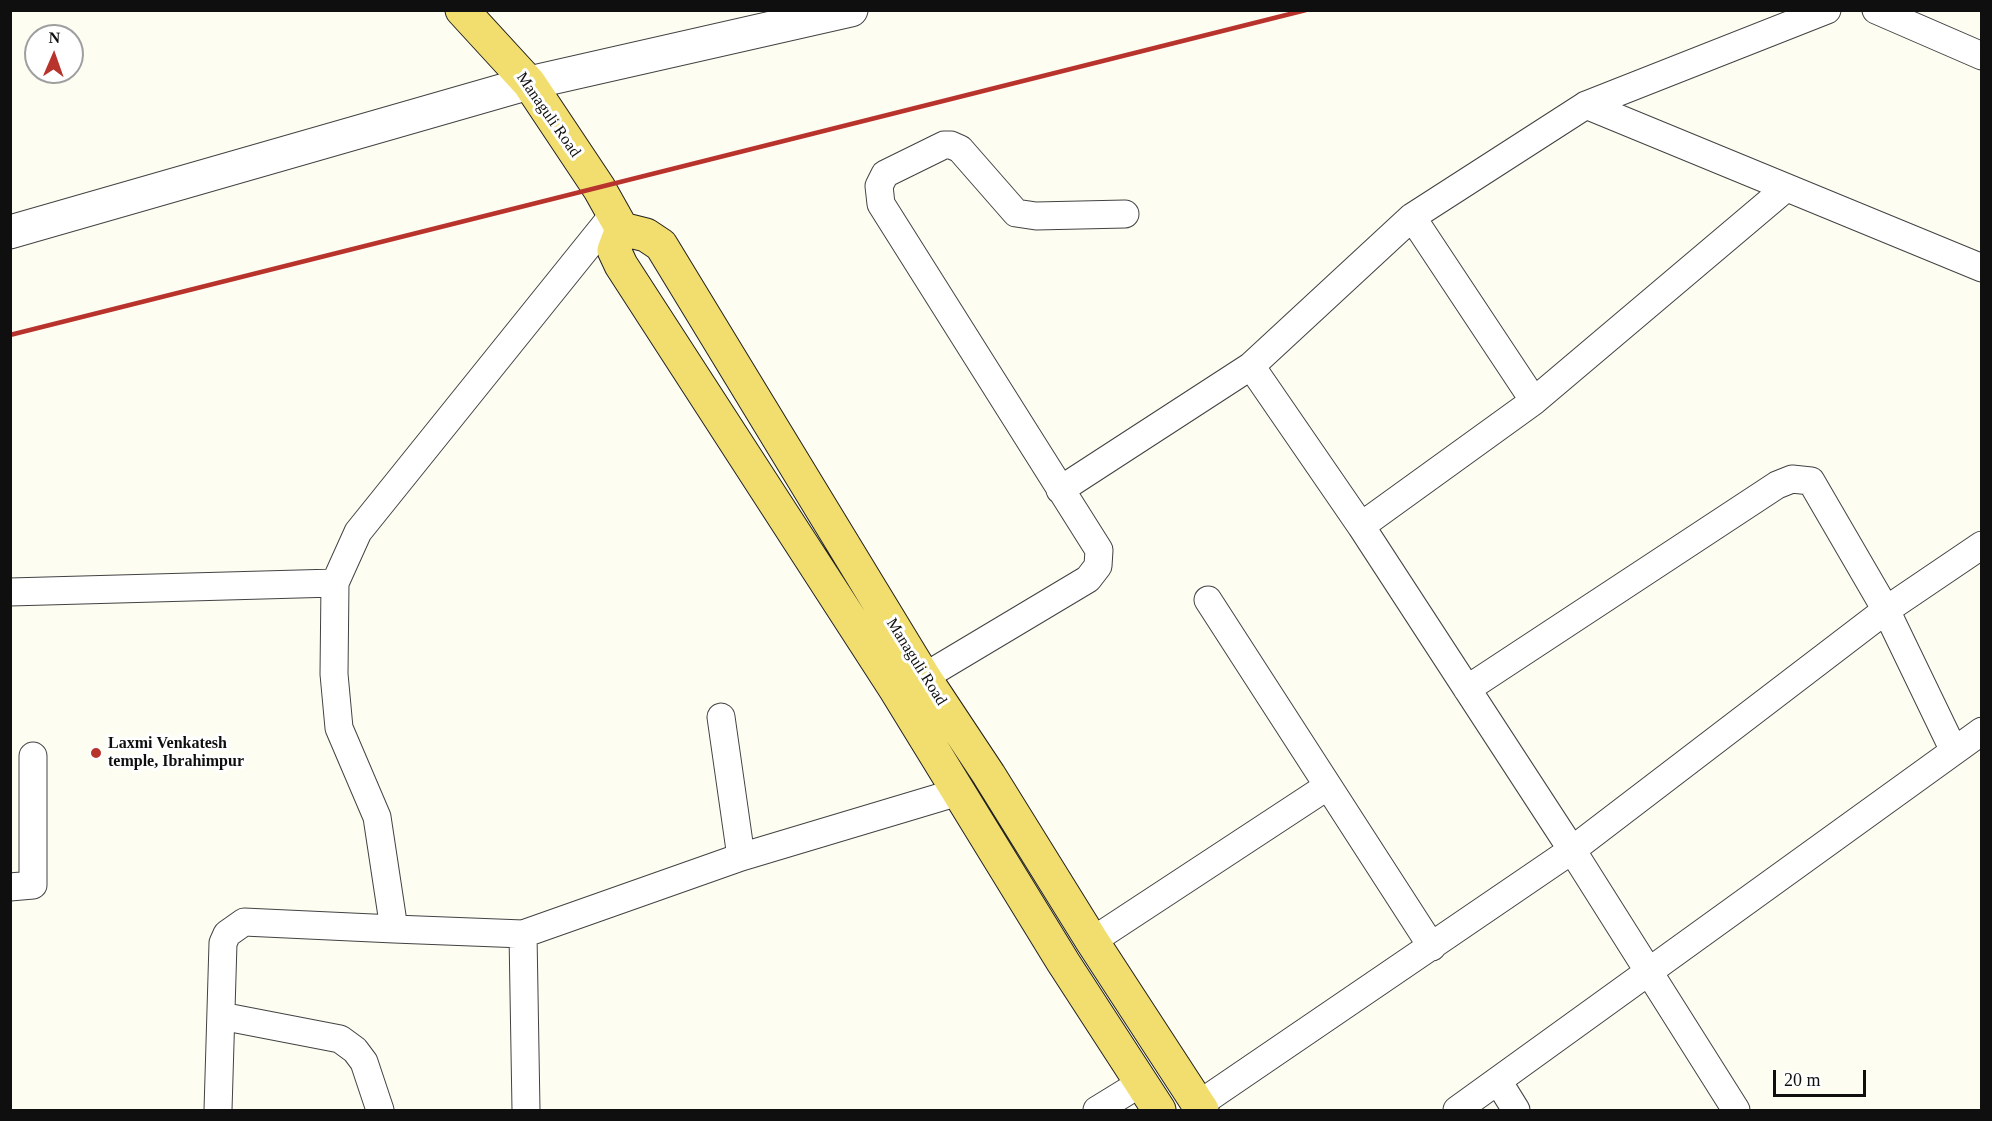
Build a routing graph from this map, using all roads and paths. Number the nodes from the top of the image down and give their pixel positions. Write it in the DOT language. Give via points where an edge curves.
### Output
graph roads {
  1 [pos="462,10"];
  2 [pos="851,10"];
  3 [pos="1827,10"];
  4 [pos="1876,10"];
  5 [pos="1982,56"];
  6 [pos="529,83"];
  7 [pos="1586,105"];
  8 [pos="1786,188"];
  9 [pos="1125,214"];
  10 [pos="1412,217"];
  11 [pos="618,222"];
  12 [pos="10,232"];
  13 [pos="1982,268"];
  14 [pos="1251,366"];
  15 [pos="1534,401"];
  16 [pos="1060,490"];
  17 [pos="1361,526"];
  18 [pos="1982,544"];
  19 [pos="335,583"];
  20 [pos="10,592"];
  21 [pos="1208,600"];
  22 [pos="1886,610"];
  23 [pos="924,677"];
  24 [pos="1467,689"];
  25 [pos="721,717"];
  26 [pos="1982,732"];
  27 [pos="1954,751"];
  28 [pos="33,756"];
  29 [pos="1328,786"];
  30 [pos="958,792"];
  31 [pos="1572,850"];
  32 [pos="741,857"];
  33 [pos="10,886"];
  34 [pos="394,929"];
  35 [pos="523,933"];
  36 [pos="1092,941"];
  37 [pos="1432,947"];
  38 [pos="1648,972"];
  39 [pos="221,1016"];
  40 [pos="1498,1081"];
  41 [pos="1141,1083"];
  42 [pos="1200,1108"];
  43 [pos="218,1110"];
  44 [pos="380,1110"];
  45 [pos="526,1110"];
  46 [pos="1097,1110"];
  47 [pos="1159,1110"];
  48 [pos="1457,1110"];
  49 [pos="1516,1110"];
  50 [pos="1736,1110"];
  1 -- 6 [label="main road, Managuli Road"];
  2 -- 6 [label="street"];
  3 -- 7 [label="street"];
  4 -- 5 [label="street"];
  6 -- 11 [label="main road, Managuli Road"];
  6 -- 12 [label="street"];
  7 -- 8 [label="street"];
  7 -- 10 [label="street"];
  8 -- 13 [label="street"];
  8 -- 15 [label="street"];
  9 -- 16 [label="street" via="1016,213 960,149 951,145 885,174 879,186 881,204"];
  10 -- 14 [label="street"];
  10 -- 15 [label="street"];
  11 -- 19 [label="street" via="358,532"];
  11 -- 23 [label="main road, Managuli Road" via="661,245"];
  11 -- 30 [label="main road, Managuli Road" via="614,250 621,265"];
  14 -- 16 [label="street"];
  14 -- 17 [label="street"];
  15 -- 17 [label="street"];
  16 -- 23 [label="street" via="1099,550 1098,566 1088,579"];
  17 -- 24 [label="street"];
  18 -- 22 [label="street"];
  19 -- 20 [label="street"];
  19 -- 34 [label="street" via="334,674 339,728 377,817"];
  21 -- 29 [label="street"];
  22 -- 24 [label="street" via="1811,481 1792,479"];
  22 -- 27 [label="street"];
  22 -- 31 [label="street"];
  23 -- 36 [label="main road, Managuli Road"];
  24 -- 31 [label="street"];
  25 -- 32 [label="street"];
  26 -- 27 [label="street"];
  27 -- 38 [label="street"];
  28 -- 33 [label="street" via="33,885"];
  29 -- 36 [label="street"];
  29 -- 37 [label="street"];
  30 -- 32 [label="street"];
  30 -- 41 [label="main road, Managuli Road"];
  31 -- 37 [label="street"];
  31 -- 38 [label="street"];
  32 -- 35 [label="street"];
  34 -- 35 [label="street"];
  34 -- 39 [label="street" via="244,922 227,934 224,943"];
  35 -- 45 [label="street"];
  36 -- 42 [label="main road, Managuli Road"];
  37 -- 42 [label="street"];
  38 -- 40 [label="street"];
  38 -- 50 [label="street"];
  39 -- 43 [label="street"];
  39 -- 44 [label="street" via="340,1039 364,1062"];
  40 -- 48 [label="street"];
  40 -- 49 [label="street"];
  41 -- 46 [label="street"];
  41 -- 47 [label="main road, Managuli Road"];
}
